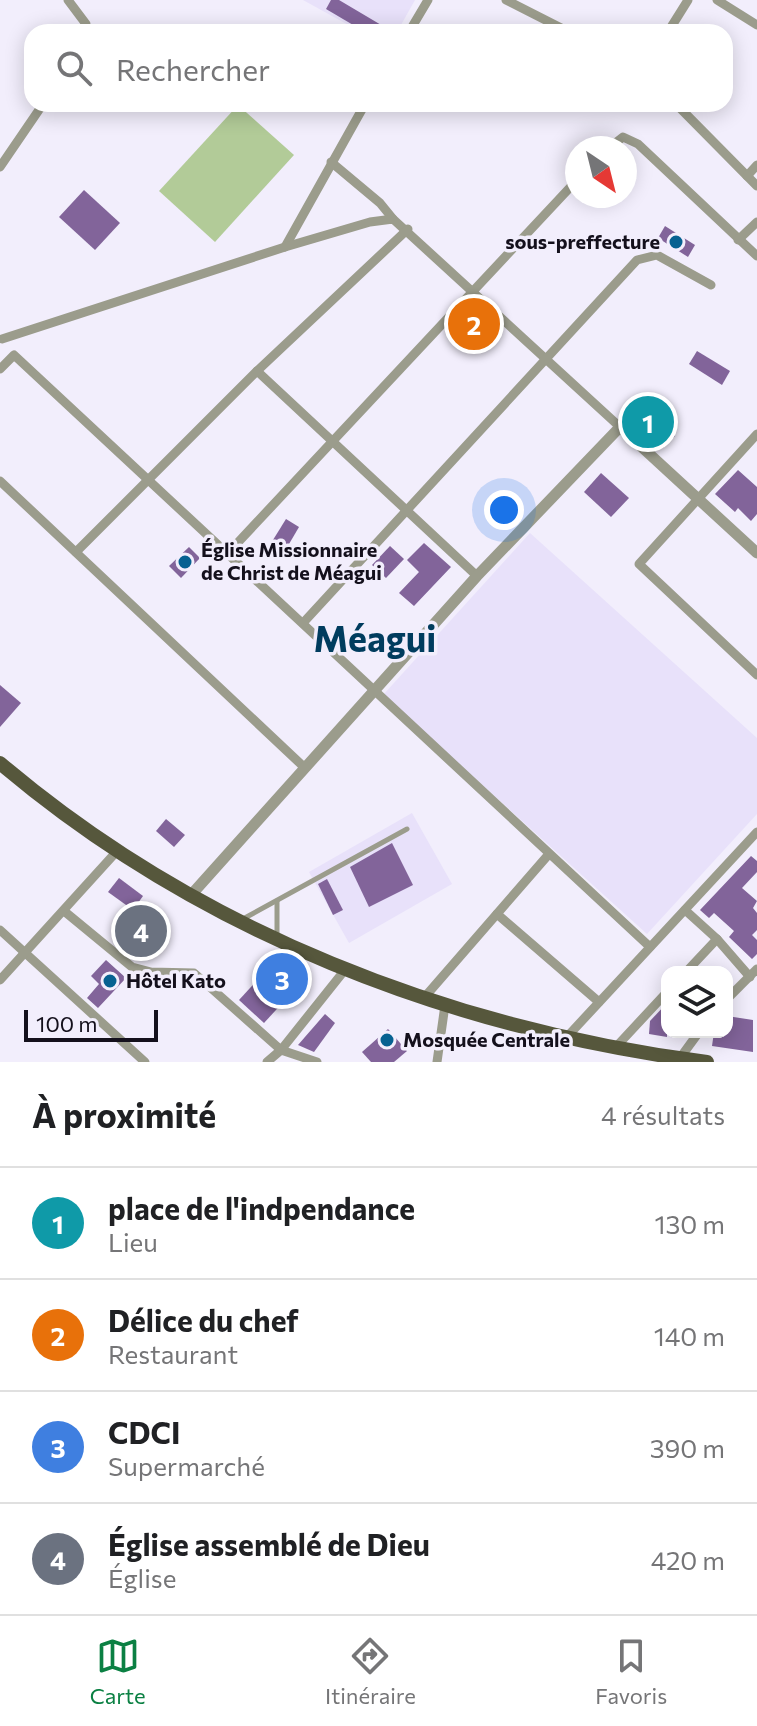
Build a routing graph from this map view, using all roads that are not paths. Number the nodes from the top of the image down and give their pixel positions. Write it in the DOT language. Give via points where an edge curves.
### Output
graph roads {
  1 [pos="68,0"];
  2 [pos="428,0"];
  3 [pos="506,0"];
  4 [pos="688,0"];
  5 [pos="717,0"];
  6 [pos="86,24"];
  7 [pos="414,24"];
  8 [pos="553,24"];
  9 [pos="673,24"];
  10 [pos="757,25"];
  11 [pos="38,112"];
  12 [pos="360,112"];
  13 [pos="684,112"];
  14 [pos="637,144"];
  15 [pos="331,162"];
  16 [pos="757,165"];
  17 [pos="0,167"];
  18 [pos="747,176"];
  19 [pos="757,186"];
  20 [pos="565,193"];
  21 [pos="393,219"];
  22 [pos="757,222"];
  23 [pos="408,229"];
  24 [pos="738,240"];
  25 [pos="285,247"];
  26 [pos="757,256"];
  27 [pos="711,285"];
  28 [pos="472,291"];
  29 [pos="1,338"];
  30 [pos="14,355"];
  31 [pos="544,357"];
  32 [pos="0,369"];
  33 [pos="257,371"];
  34 [pos="620,427"];
  35 [pos="757,434"];
  36 [pos="332,442"];
  37 [pos="0,481"];
  38 [pos="147,482"];
  39 [pos="699,499"];
  40 [pos="406,510"];
  41 [pos="76,552"];
  42 [pos="229,552"];
  43 [pos="757,553"];
  44 [pos="477,576"];
  45 [pos="303,623"];
  46 [pos="757,675"];
  47 [pos="374,693"];
  48 [pos="0,763"];
  49 [pos="305,768"];
  50 [pos="407,829"];
  51 [pos="755,840"];
  52 [pos="118,850"];
  53 [pos="549,854"];
  54 [pos="192,894"];
  55 [pos="277,900"];
  56 [pos="685,910"];
  57 [pos="64,911"];
  58 [pos="497,914"];
  59 [pos="240,920"];
  60 [pos="0,930"];
  61 [pos="717,939"];
  62 [pos="279,941"];
  63 [pos="650,947"];
  64 [pos="26,954"];
  65 [pos="692,966"];
  66 [pos="344,971"];
  67 [pos="754,973"];
  68 [pos="0,980"];
  69 [pos="733,993"];
  70 [pos="661,999"];
  71 [pos="422,1000"];
  72 [pos="599,1002"];
  73 [pos="445,1005"];
  74 [pos="695,1038"];
  75 [pos="565,1039"];
  76 [pos="615,1049"];
  77 [pos="281,1050"];
  78 [pos="680,1058"];
  79 [pos="655,1059"];
  80 [pos="145,1062"];
  81 [pos="267,1062"];
  82 [pos="317,1062"];
  83 [pos="437,1062"];
  84 [pos="707,1062"];
  1 -- 6 [label="street"];
  2 -- 7 [label="street"];
  3 -- 8 [label="street"];
  4 -- 9 [label="street"];
  5 -- 10 [label="street"];
  11 -- 17 [label="street"];
  12 -- 15 [label="street"];
  13 -- 18 [label="street"];
  14 -- 24 [label="street"];
  15 -- 21 [label="street"];
  15 -- 25 [label="street"];
  16 -- 18 [label="street"];
  18 -- 19 [label="street"];
  20 -- 28 [label="street"];
  21 -- 23 [label="street"];
  21 -- 25 [label="street"];
  22 -- 24 [label="street"];
  23 -- 28 [label="street"];
  23 -- 33 [label="street"];
  24 -- 26 [label="street"];
  25 -- 29 [label="street"];
  27 -- 31 [label="street" via="657,255 645,256 618,276"];
  28 -- 31 [label="street"];
  28 -- 36 [label="street"];
  29 -- 30 [label="street"];
  30 -- 32 [label="street"];
  30 -- 38 [label="street"];
  31 -- 34 [label="street"];
  31 -- 40 [label="street"];
  33 -- 36 [label="street"];
  33 -- 38 [label="street"];
  34 -- 39 [label="street"];
  34 -- 44 [label="street"];
  35 -- 39 [label="street"];
  36 -- 40 [label="street"];
  36 -- 42 [label="street"];
  37 -- 41 [label="street"];
  38 -- 41 [label="street"];
  38 -- 42 [label="street"];
  39 -- 43 [label="street"];
  39 -- 46 [label="street" via="639,564"];
  40 -- 44 [label="street"];
  40 -- 45 [label="street"];
  41 -- 49 [label="street"];
  42 -- 45 [label="street"];
  44 -- 47 [label="street"];
  45 -- 47 [label="street"];
  47 -- 49 [label="street"];
  47 -- 53 [label="street"];
  48 -- 52 [label="main road"];
  49 -- 54 [label="street"];
  50 -- 55 [label="lane"];
  51 -- 56 [label="street"];
  52 -- 54 [label="main road"];
  52 -- 57 [label="street"];
  53 -- 58 [label="street"];
  53 -- 63 [label="street"];
  54 -- 59 [label="main road"];
  55 -- 59 [label="lane"];
  55 -- 62 [label="lane"];
  56 -- 61 [label="street"];
  56 -- 63 [label="street"];
  57 -- 64 [label="street"];
  57 -- 77 [label="street" via="132,967 194,973"];
  58 -- 71 [label="street"];
  58 -- 72 [label="street"];
  59 -- 62 [label="main road"];
  60 -- 64 [label="street"];
  61 -- 65 [label="street"];
  61 -- 67 [label="street"];
  62 -- 66 [label="main road"];
  63 -- 72 [label="street"];
  64 -- 68 [label="street"];
  64 -- 80 [label="street"];
  66 -- 71 [label="main road"];
  66 -- 77 [label="street"];
  67 -- 69 [label="street"];
  70 -- 76 [label="street"];
  71 -- 73 [label="main road"];
  72 -- 75 [label="street"];
  73 -- 75 [label="main road"];
  73 -- 83 [label="street"];
  74 -- 78 [label="street"];
  75 -- 76 [label="main road"];
  76 -- 79 [label="main road"];
  77 -- 81 [label="street"];
  77 -- 82 [label="street"];
  78 -- 79 [label="main road"];
  78 -- 84 [label="main road"];
}
